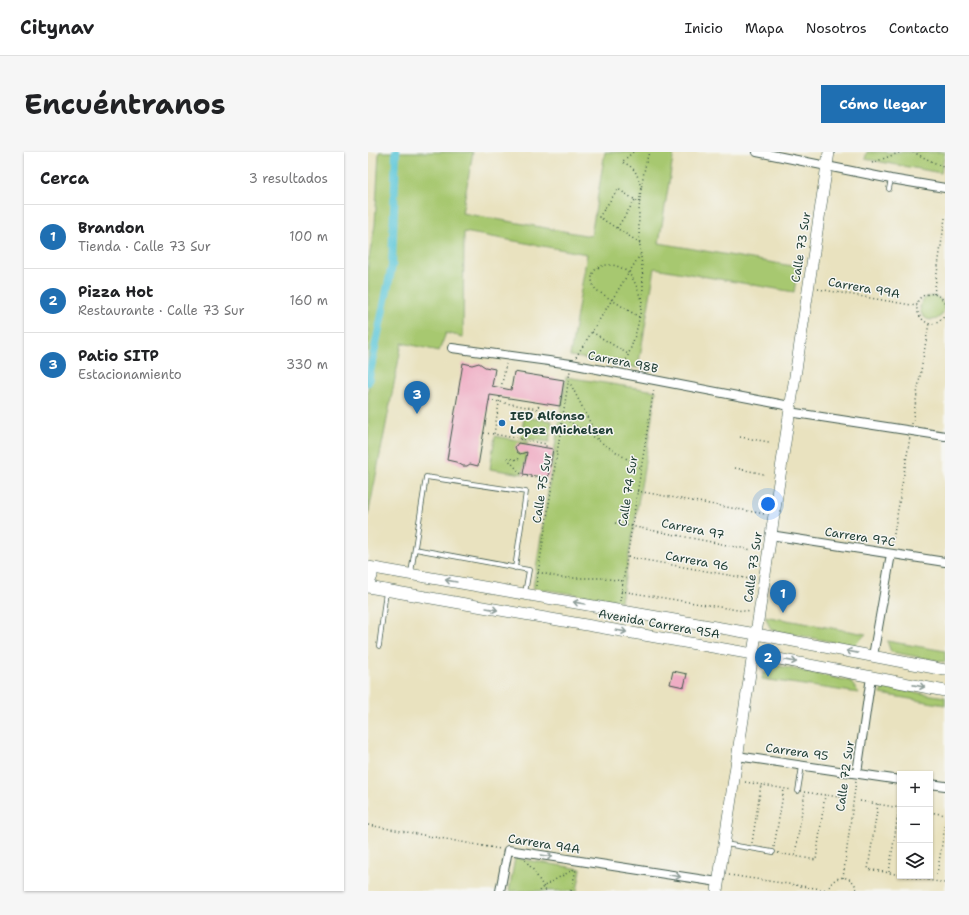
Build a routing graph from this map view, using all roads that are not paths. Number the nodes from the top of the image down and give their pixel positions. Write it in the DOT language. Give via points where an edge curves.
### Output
graph roads {
  1 [pos="757,152"];
  2 [pos="829,152"];
  3 [pos="827,167"];
  4 [pos="891,179"];
  5 [pos="945,188"];
  6 [pos="889,189"];
  7 [pos="452,348"];
  8 [pos="789,409"];
  9 [pos="945,436"];
  10 [pos="770,536"];
  11 [pos="415,549"];
  12 [pos="891,554"];
  13 [pos="945,562"];
  14 [pos="368,567"];
  15 [pos="515,568"];
  16 [pos="406,573"];
  17 [pos="368,586"];
  18 [pos="386,590"];
  19 [pos="398,592"];
  20 [pos="530,592"];
  21 [pos="756,634"];
  22 [pos="379,646"];
  23 [pos="753,654"];
  24 [pos="874,656"];
  25 [pos="945,670"];
  26 [pos="871,677"];
  27 [pos="945,691"];
  28 [pos="737,756"];
  29 [pos="802,765"];
  30 [pos="857,773"];
  31 [pos="897,780"];
  32 [pos="933,784"];
  33 [pos="945,786"];
  34 [pos="798,791"];
  35 [pos="724,844"];
  36 [pos="774,852"];
  37 [pos="718,882"];
  38 [pos="500,891"];
  1 -- 3 [label="street"];
  2 -- 3 [label="main road, Calle 73 Sur"];
  3 -- 4 [label="street"];
  3 -- 8 [label="main road, Calle 73 Sur"];
  4 -- 5 [label="street"];
  4 -- 6 [label="lane"];
  7 -- 8 [label="street, Carrera 98B" via="571,364"];
  8 -- 9 [label="street, Carrera 98B"];
  8 -- 10 [label="main road, Calle 73 Sur"];
  10 -- 12 [label="street, Carrera 97C"];
  10 -- 21 [label="main road, Calle 73 Sur"];
  11 -- 15 [label="lane"];
  11 -- 15 [label="lane" via="426,476 526,492"];
  11 -- 16 [label="lane"];
  12 -- 13 [label="street, Carrera 97C"];
  12 -- 24 [label="street"];
  14 -- 16 [label="main road, Avenida Carrera 95A"];
  14 -- 17 [label="main road" via="372,576"];
  15 -- 20 [label="lane" via="529,570"];
  16 -- 19 [label="main road" via="395,578 395,588"];
  20 -- 16 [label="main road, Avenida Carrera 95A, one-way"];
  17 -- 18 [label="main road, Avenida Carrera 95A"];
  18 -- 19 [label="main road, Avenida Carrera 95A"];
  18 -- 22 [label="lane"];
  19 -- 23 [label="main road, Avenida Carrera 95A, one-way"];
  21 -- 20 [label="main road, Avenida Carrera 95A, one-way"];
  21 -- 23 [label="main road, Calle 73 Sur"];
  24 -- 21 [label="main road, Avenida Carrera 95A, one-way"];
  23 -- 26 [label="main road, Avenida Carrera 95A, one-way"];
  23 -- 28 [label="main road, Calle 73 Sur"];
  24 -- 25 [label="main road, Avenida Carrera 95A"];
  26 -- 27 [label="main road, Avenida Carrera 95A, one-way"];
  26 -- 30 [label="street, Calle 72 Sur"];
  28 -- 29 [label="street, Carrera 95"];
  28 -- 35 [label="main road, Calle 73 Sur"];
  29 -- 30 [label="street, Carrera 95"];
  29 -- 34 [label="lane"];
  30 -- 31 [label="street, Carrera 95"];
  32 -- 33 [label="street"];
  35 -- 36 [label="lane"];
  35 -- 37 [label="main road, Calle 73 Sur"];
  38 -- 37 [label="street, Carrera 94A, one-way" via="508,850"];
}
